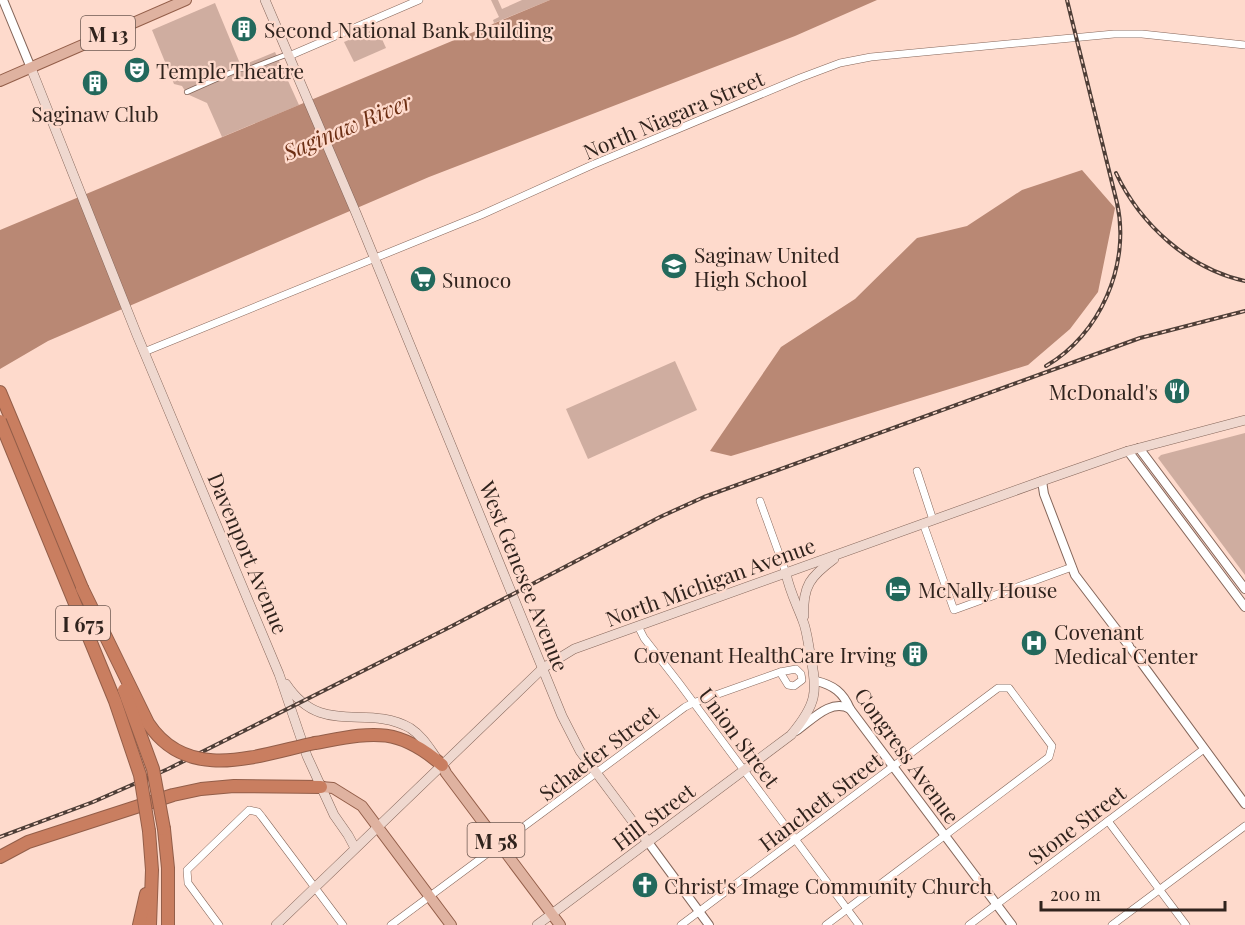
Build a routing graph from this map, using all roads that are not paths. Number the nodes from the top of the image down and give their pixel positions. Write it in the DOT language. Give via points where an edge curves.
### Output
graph roads {
  1 [pos="3,0"];
  2 [pos="186,0"];
  3 [pos="265,0"];
  4 [pos="419,0"];
  5 [pos="402,3"];
  6 [pos="1245,45"];
  7 [pos="289,54"];
  8 [pos="31,68"];
  9 [pos="0,81"];
  10 [pos="187,92"];
  11 [pos="375,258"];
  12 [pos="144,352"];
  13 [pos="0,393"];
  14 [pos="1245,420"];
  15 [pos="0,421"];
  16 [pos="1139,448"];
  17 [pos="1128,451"];
  18 [pos="917,471"];
  19 [pos="1042,481"];
  20 [pos="760,501"];
  21 [pos="928,522"];
  22 [pos="844,552"];
  23 [pos="1072,567"];
  24 [pos="786,573"];
  25 [pos="82,588"];
  26 [pos="1245,589"];
  27 [pos="1245,607"];
  28 [pos="804,625"];
  29 [pos="638,626"];
  30 [pos="543,668"];
  31 [pos="780,672"];
  32 [pos="279,674"];
  33 [pos="816,681"];
  34 [pos="693,703"];
  35 [pos="850,709"];
  36 [pos="791,735"];
  37 [pos="1204,749"];
  38 [pos="442,765"];
  39 [pos="893,766"];
  40 [pos="744,771"];
  41 [pos="597,773"];
  42 [pos="321,787"];
  43 [pos="1245,804"];
  44 [pos="1108,821"];
  45 [pos="378,826"];
  46 [pos="1245,826"];
  47 [pos="945,836"];
  48 [pos="795,840"];
  49 [pos="648,842"];
  50 [pos="500,846"];
  51 [pos="355,848"];
  52 [pos="0,857"];
  53 [pos="152,870"];
  54 [pos="315,886"];
  55 [pos="1159,890"];
  56 [pos="430,897"];
  57 [pos="997,904"];
  58 [pos="847,909"];
  59 [pos="699,911"];
  60 [pos="552,914"];
  61 [pos="139,925"];
  62 [pos="150,925"];
  63 [pos="168,925"];
  64 [pos="219,925"];
  65 [pos="276,925"];
  66 [pos="343,925"];
  67 [pos="391,925"];
  68 [pos="451,925"];
  69 [pos="537,925"];
  70 [pos="560,925"];
  71 [pos="681,925"];
  72 [pos="709,925"];
  73 [pos="826,925"];
  74 [pos="859,925"];
  75 [pos="969,925"];
  76 [pos="1012,925"];
  77 [pos="1112,925"];
  78 [pos="1186,925"];
  1 -- 8 [label="street"];
  2 -- 8 [label="main road, M 13"];
  3 -- 7 [label="main road, West Genesee Avenue"];
  4 -- 5 [label="street"];
  5 -- 7 [label="street"];
  6 -- 11 [label="street, North Niagara Street" via="1114,34 840,63"];
  7 -- 10 [label="street" via="239,69"];
  7 -- 11 [label="main road, West Genesee Avenue"];
  8 -- 9 [label="main road, M 13"];
  8 -- 12 [label="main road, Davenport Avenue"];
  11 -- 12 [label="street, North Niagara Street"];
  11 -- 30 [label="main road, West Genesee Avenue"];
  12 -- 32 [label="main road, Davenport Avenue"];
  13 -- 25 [label="highway, I 675"];
  14 -- 16 [label="main road, North Michigan Avenue"];
  15 -- 53 [label="highway, I 675, bridge" via="116,701 140,775"];
  16 -- 17 [label="main road, North Michigan Avenue"];
  16 -- 26 [label="street"];
  17 -- 19 [label="main road, North Michigan Avenue"];
  17 -- 27 [label="street"];
  18 -- 21 [label="street"];
  19 -- 21 [label="main road, North Michigan Avenue"];
  19 -- 23 [label="street"];
  20 -- 24 [label="street"];
  21 -- 22 [label="main road, North Michigan Avenue"];
  21 -- 23 [label="street" via="954,610"];
  22 -- 24 [label="main road, North Michigan Avenue"];
  22 -- 28 [label="main road" via="816,572 805,589"];
  23 -- 37 [label="street"];
  24 -- 28 [label="main road"];
  24 -- 29 [label="main road, North Michigan Avenue"];
  25 -- 38 [label="highway, bridge" via="148,723 156,736 175,750 221,762 382,734 413,744"];
  25 -- 63 [label="highway, I 675, bridge" via="153,769 168,868"];
  28 -- 33 [label="main road"];
  29 -- 30 [label="main road, North Michigan Avenue" via="574,649"];
  29 -- 34 [label="street, Union Street"];
  30 -- 38 [label="main road, North Michigan Avenue"];
  30 -- 41 [label="main road, West Genesee Avenue" via="570,733"];
  31 -- 34 [label="street, Schaefer Street"];
  32 -- 38 [label="main road" via="292,693 313,710 333,717 398,723 412,730"];
  32 -- 42 [label="main road, Davenport Avenue"];
  33 -- 35 [label="street, Congress Avenue" via="838,690"];
  33 -- 36 [label="main road, Hill Street" via="810,707"];
  34 -- 40 [label="street, Union Street"];
  34 -- 41 [label="street, Schaefer Street"];
  35 -- 36 [label="street, Hill Street" via="832,705"];
  35 -- 39 [label="street, Congress Avenue"];
  36 -- 40 [label="main road, Hill Street"];
  37 -- 43 [label="street"];
  37 -- 44 [label="street, Stone Street"];
  38 -- 45 [label="main road, North Michigan Avenue"];
  38 -- 50 [label="main road, M 58"];
  39 -- 47 [label="street, Congress Avenue"];
  39 -- 47 [label="street, Hanchett Street" via="998,688 1009,688 1052,746 1050,757"];
  39 -- 48 [label="street, Hanchett Street"];
  40 -- 48 [label="street, Union Street"];
  40 -- 49 [label="main road, Hill Street"];
  41 -- 49 [label="main road, West Genesee Avenue"];
  41 -- 50 [label="street, Schaefer Street"];
  42 -- 45 [label="main road" via="333,788 351,798"];
  42 -- 51 [label="main road, Davenport Avenue"];
  42 -- 52 [label="highway" via="234,786 182,793 28,842"];
  44 -- 55 [label="street"];
  44 -- 57 [label="street, Stone Street"];
  45 -- 51 [label="main road, North Michigan Avenue"];
  45 -- 56 [label="main road"];
  46 -- 55 [label="street"];
  47 -- 57 [label="street, Congress Avenue"];
  47 -- 58 [label="street"];
  48 -- 58 [label="street, Union Street"];
  48 -- 59 [label="street, Hanchett Street"];
  49 -- 59 [label="street, West Genesee Avenue"];
  49 -- 60 [label="main road, Hill Street"];
  50 -- 56 [label="street, Schaefer Street"];
  50 -- 60 [label="main road, M 58"];
  51 -- 54 [label="main road, North Michigan Avenue"];
  53 -- 61 [label="highway"];
  53 -- 62 [label="highway, I 675"];
  54 -- 64 [label="street" via="258,812 246,812 190,865 186,875"];
  54 -- 65 [label="main road, North Michigan Avenue"];
  54 -- 66 [label="street"];
  55 -- 77 [label="street"];
  55 -- 78 [label="street"];
  56 -- 67 [label="street, Schaefer Street"];
  56 -- 68 [label="main road"];
  57 -- 75 [label="street, Stone Street"];
  57 -- 76 [label="street, Congress Avenue"];
  58 -- 73 [label="street"];
  58 -- 74 [label="street, Union Street"];
  59 -- 71 [label="street, Hanchett Street"];
  59 -- 72 [label="street, West Genesee Avenue"];
  60 -- 69 [label="main road, Hill Street"];
  60 -- 70 [label="main road, M 58"];
}
